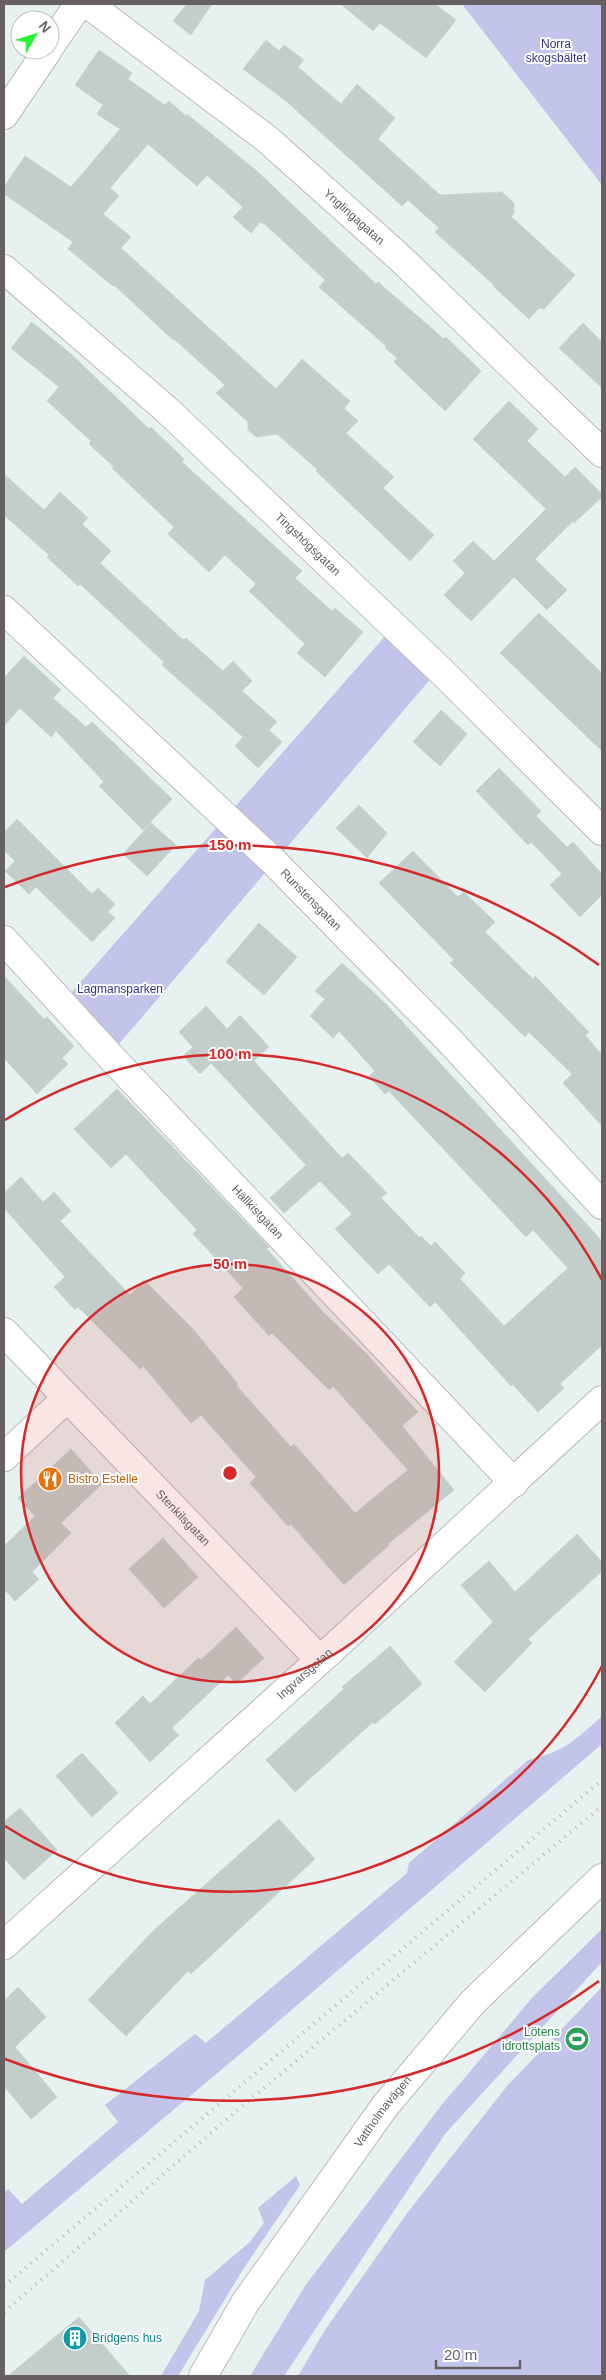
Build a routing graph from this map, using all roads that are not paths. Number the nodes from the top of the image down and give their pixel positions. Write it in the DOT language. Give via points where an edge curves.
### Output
graph roads {
  1 [pos="79,4"];
  2 [pos="88,4"];
  3 [pos="60,32"];
  4 [pos="41,60"];
  5 [pos="4,115"];
  6 [pos="4,269"];
  7 [pos="602,453"];
  8 [pos="4,610"];
  9 [pos="602,831"];
  10 [pos="4,940"];
  11 [pos="602,1205"];
  12 [pos="4,1332"];
  13 [pos="67,1398"];
  14 [pos="602,1400"];
  15 [pos="4,1457"];
  16 [pos="514,1483"];
  17 [pos="320,1660"];
  18 [pos="602,1878"];
  19 [pos="4,1945"];
  20 [pos="203,2376"];
  1 -- 3 [label="street"];
  2 -- 7 [label="street, Ynglingagatan" via="267,139 399,256"];
  4 -- 5 [label="street"];
  6 -- 9 [label="street, Tingshögsgatan" via="175,418 439,669"];
  8 -- 11 [label="street, Runstensgatan" via="274,862 447,1038"];
  10 -- 16 [label="street, Hällkistgatan"];
  12 -- 13 [label="street, Stenkilsgatan"];
  13 -- 15 [label="street"];
  13 -- 17 [label="street, Stenkilsgatan"];
  14 -- 16 [label="street, Ingvarsgatan"];
  16 -- 17 [label="street, Ingvarsgatan"];
  17 -- 19 [label="street, Ingvarsgatan"];
  18 -- 20 [label="street, Vattholmavägen" via="473,2002 385,2106 245,2303"];
}
